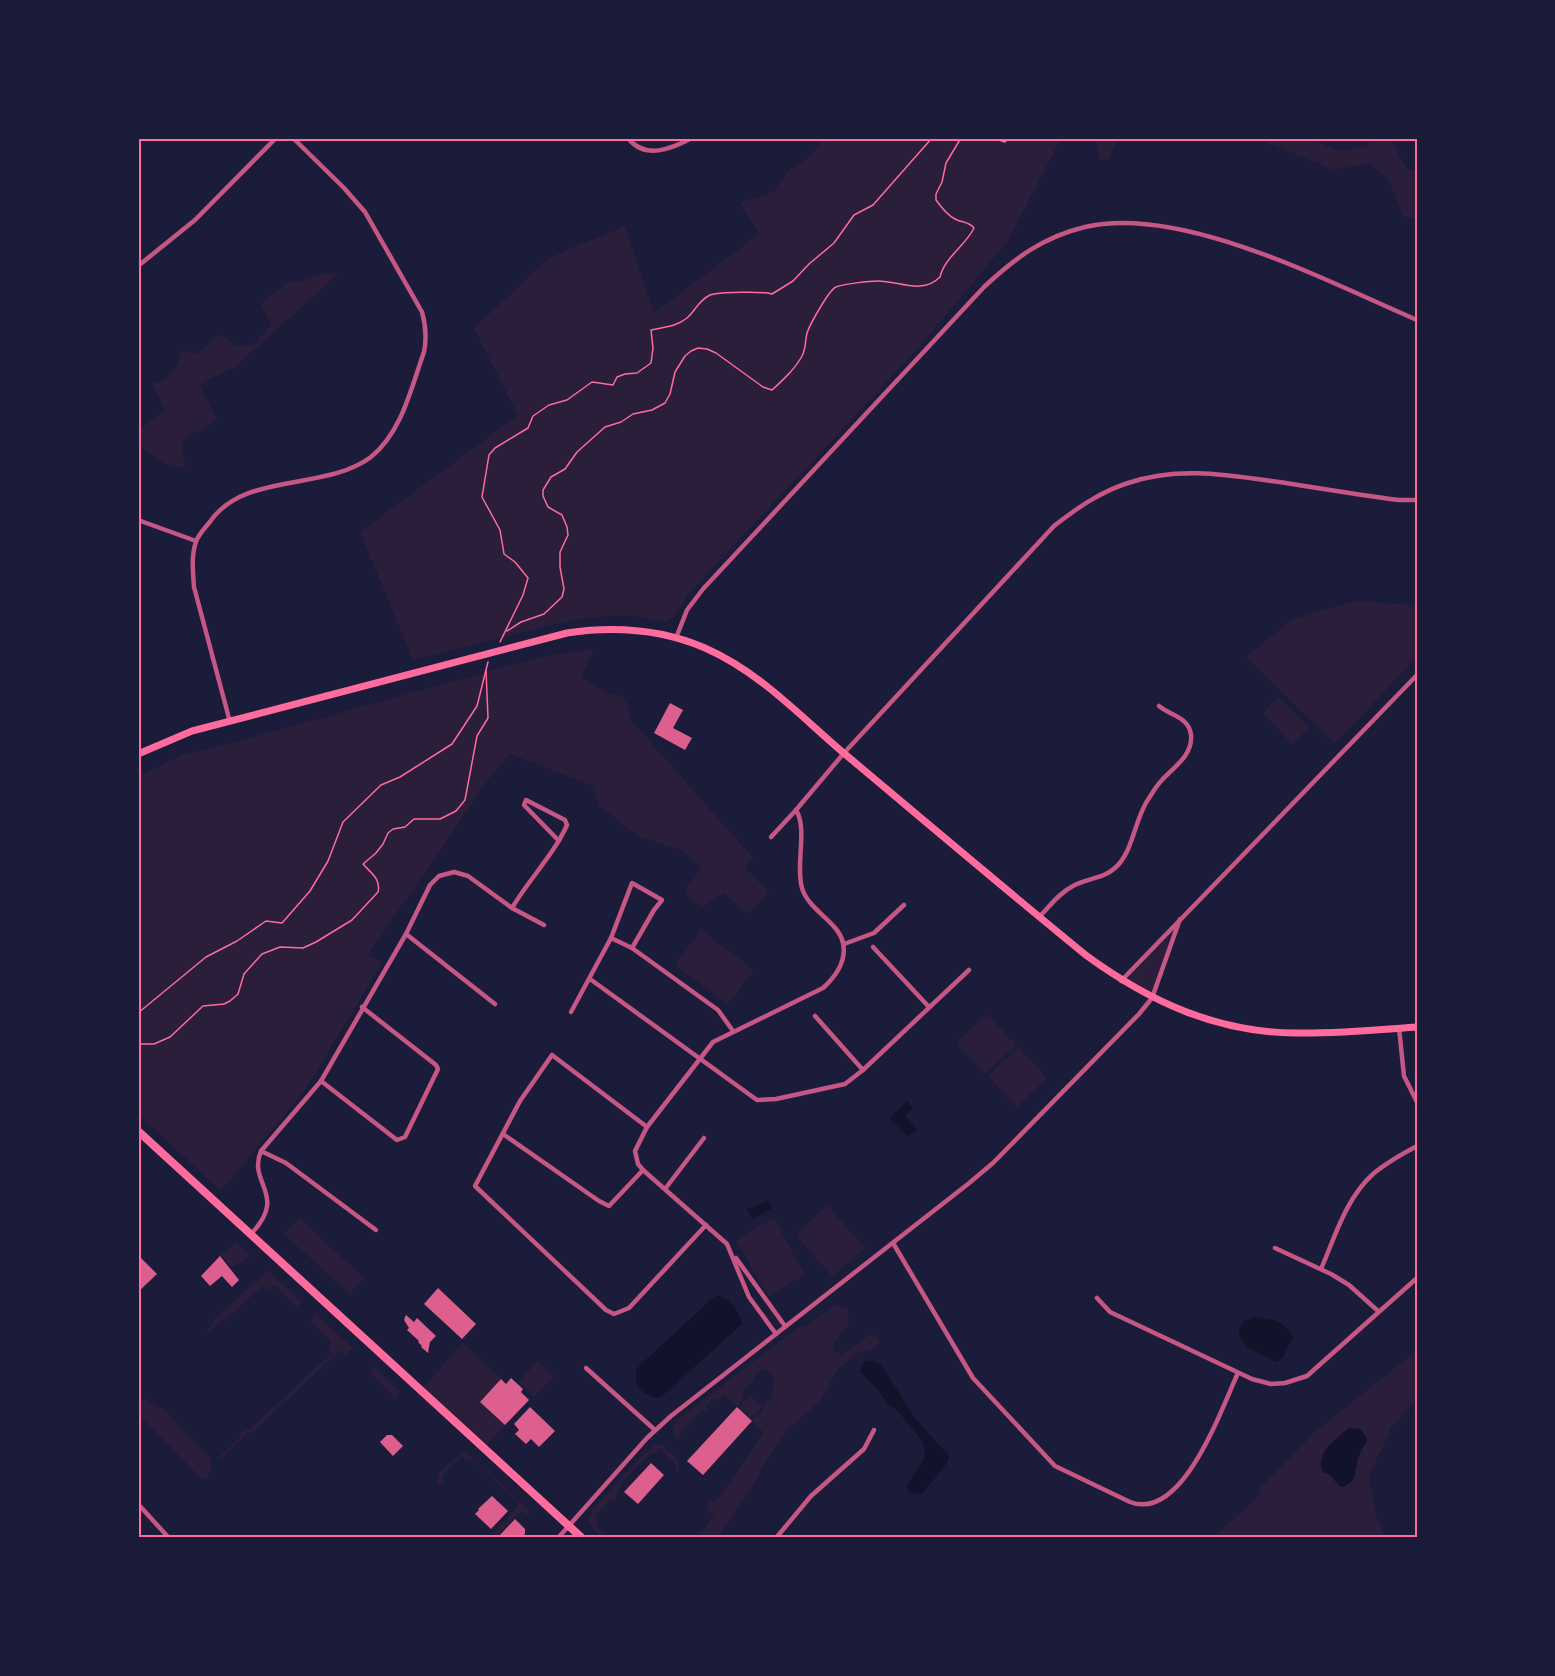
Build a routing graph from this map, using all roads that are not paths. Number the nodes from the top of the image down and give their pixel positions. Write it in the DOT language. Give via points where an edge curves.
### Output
graph roads {
  1 [pos="276,138"];
  2 [pos="294,138"];
  3 [pos="628,138"];
  4 [pos="692,138"];
  5 [pos="138,266"];
  6 [pos="1417,320"];
  7 [pos="1417,500"];
  8 [pos="138,520"];
  9 [pos="196,541"];
  10 [pos="676,638"];
  11 [pos="1417,675"];
  12 [pos="1159,706"];
  13 [pos="230,722"];
  14 [pos="844,753"];
  15 [pos="138,754"];
  16 [pos="796,810"];
  17 [pos="771,837"];
  18 [pos="559,841"];
  19 [pos="904,905"];
  20 [pos="512,908"];
  21 [pos="1039,917"];
  22 [pos="1180,919"];
  23 [pos="544,925"];
  24 [pos="406,934"];
  25 [pos="611,938"];
  26 [pos="843,944"];
  27 [pos="873,947"];
  28 [pos="632,948"];
  29 [pos="969,970"];
  30 [pos="590,979"];
  31 [pos="1121,981"];
  32 [pos="1152,998"];
  33 [pos="495,1004"];
  34 [pos="362,1007"];
  35 [pos="929,1007"];
  36 [pos="571,1012"];
  37 [pos="815,1016"];
  38 [pos="1417,1027"];
  39 [pos="1399,1028"];
  40 [pos="733,1031"];
  41 [pos="699,1058"];
  42 [pos="863,1071"];
  43 [pos="321,1081"];
  44 [pos="1417,1102"];
  45 [pos="648,1127"];
  46 [pos="138,1131"];
  47 [pos="503,1134"];
  48 [pos="704,1138"];
  49 [pos="1417,1146"];
  50 [pos="261,1151"];
  51 [pos="643,1170"];
  52 [pos="665,1189"];
  53 [pos="706,1225"];
  54 [pos="376,1230"];
  55 [pos="251,1234"];
  56 [pos="893,1243"];
  57 [pos="1275,1248"];
  58 [pos="732,1254"];
  59 [pos="1321,1269"];
  60 [pos="1417,1278"];
  61 [pos="1097,1298"];
  62 [pos="1378,1311"];
  63 [pos="786,1326"];
  64 [pos="776,1334"];
  65 [pos="586,1368"];
  66 [pos="1238,1373"];
  67 [pos="655,1430"];
  68 [pos="874,1430"];
  69 [pos="138,1504"];
  70 [pos="569,1527"];
  71 [pos="169,1538"];
  72 [pos="558,1538"];
  73 [pos="582,1538"];
  74 [pos="776,1538"];
  1 -- 5 [label="street" via="195,220"];
  2 -- 9 [label="street" via="365,212 422,312 426,326 424,352 397,426 372,456 342,472 241,495 214,515"];
  3 -- 4 [label="street" via="634,146 658,151"];
  6 -- 10 [label="street" via="1274,258 1198,234 1138,223 1111,223 1051,238 1010,262 984,286 692,601"];
  7 -- 14 [label="street" via="1194,472 1153,476 1104,493 1054,526"];
  8 -- 9 [label="street"];
  9 -- 13 [label="street" via="194,587"];
  10 -- 13 [label="main road" via="627,629 567,633"];
  10 -- 14 [label="main road" via="706,648 739,666"];
  11 -- 22 [label="street"];
  12 -- 21 [label="street" via="1186,723 1191,736 1188,752 1146,802 1120,862 1107,874 1061,893"];
  13 -- 15 [label="main road" via="192,731"];
  14 -- 16 [label="street"];
  14 -- 21 [label="main road"];
  16 -- 17 [label="street"];
  16 -- 26 [label="street" via="800,823 801,887"];
  18 -- 18 [label="street" via="524,805 526,800 565,820 567,825"];
  18 -- 20 [label="street"];
  19 -- 26 [label="street" via="874,933"];
  20 -- 23 [label="street"];
  20 -- 24 [label="street" via="468,876 454,872 440,876 430,885"];
  21 -- 31 [label="main road"];
  22 -- 31 [label="street"];
  22 -- 32 [label="street"];
  24 -- 33 [label="street"];
  24 -- 34 [label="street"];
  25 -- 28 [label="street"];
  25 -- 28 [label="street" via="632,884 662,900"];
  25 -- 30 [label="street"];
  26 -- 40 [label="street" via="836,976 823,988"];
  27 -- 35 [label="street"];
  28 -- 40 [label="street" via="717,1010"];
  29 -- 35 [label="street"];
  30 -- 36 [label="street"];
  30 -- 41 [label="street"];
  31 -- 32 [label="main road"];
  32 -- 39 [label="main road" via="1214,1022 1270,1032"];
  32 -- 56 [label="street" via="993,1163"];
  34 -- 43 [label="street"];
  34 -- 43 [label="street" via="438,1069 402,1139 397,1140"];
  35 -- 42 [label="street"];
  37 -- 42 [label="street"];
  38 -- 39 [label="main road"];
  39 -- 44 [label="street" via="1404,1076"];
  40 -- 41 [label="street" via="713,1042"];
  41 -- 42 [label="street" via="757,1100 776,1100 845,1084"];
  41 -- 45 [label="street"];
  43 -- 50 [label="street"];
  45 -- 47 [label="street" via="552,1055"];
  45 -- 51 [label="street" via="635,1151"];
  46 -- 55 [label="main road"];
  47 -- 51 [label="street" via="609,1206"];
  47 -- 53 [label="street" via="475,1186 610,1313 618,1314 629,1308"];
  48 -- 52 [label="street"];
  49 -- 59 [label="street" via="1374,1173 1361,1187"];
  50 -- 54 [label="street" via="286,1163"];
  50 -- 55 [label="street" via="259,1169 267,1211"];
  51 -- 52 [label="street"];
  52 -- 53 [label="street"];
  53 -- 58 [label="street"];
  55 -- 70 [label="main road"];
  56 -- 63 [label="street"];
  56 -- 66 [label="street" via="984,1392 1055,1466 1130,1502 1155,1503 1188,1474"];
  57 -- 59 [label="street"];
  58 -- 63 [label="street"];
  58 -- 64 [label="street" via="749,1297"];
  59 -- 62 [label="street" via="1349,1285"];
  60 -- 62 [label="street"];
  61 -- 66 [label="street" via="1110,1312"];
  62 -- 66 [label="street" via="1298,1380 1271,1384"];
  63 -- 64 [label="street"];
  64 -- 67 [label="street"];
  65 -- 67 [label="street"];
  67 -- 70 [label="street"];
  68 -- 74 [label="street" via="864,1449 811,1496"];
  69 -- 71 [label="street"];
  70 -- 72 [label="street"];
  70 -- 73 [label="main road"];
}
